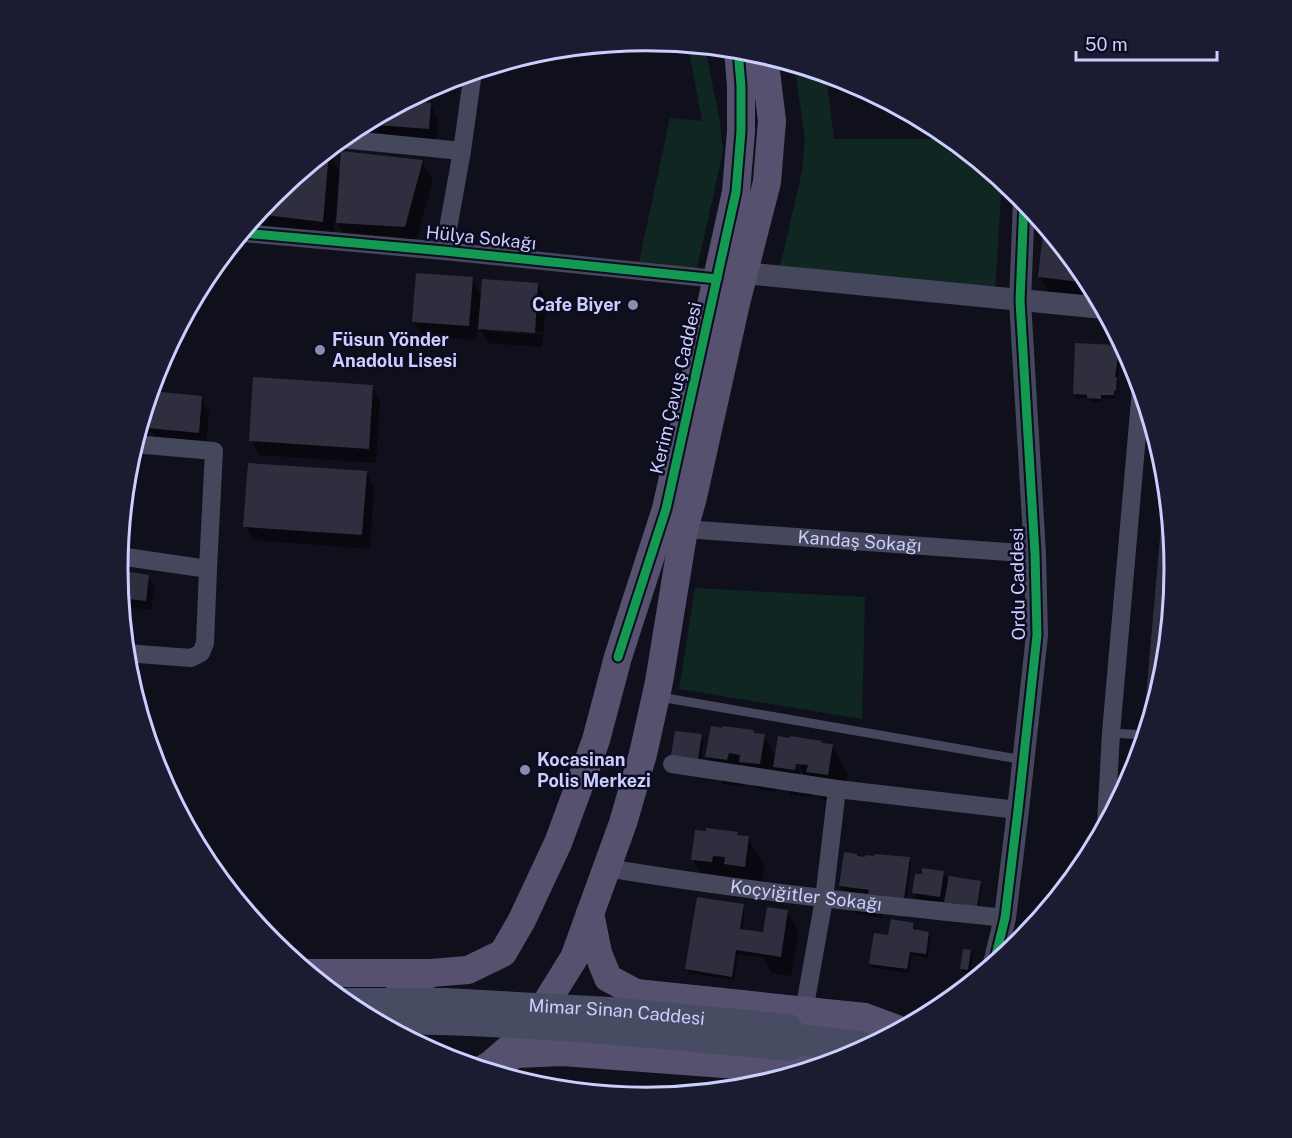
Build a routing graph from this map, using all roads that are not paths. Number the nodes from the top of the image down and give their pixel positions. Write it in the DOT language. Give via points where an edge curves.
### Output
graph roads {
  1 [pos="739,60"];
  2 [pos="765,65"];
  3 [pos="472,81"];
  4 [pos="355,140"];
  5 [pos="462,151"];
  6 [pos="1023,215"];
  7 [pos="252,233"];
  8 [pos="444,251"];
  9 [pos="730,276"];
  10 [pos="1020,301"];
  11 [pos="1093,307"];
  12 [pos="1139,410"];
  13 [pos="144,445"];
  14 [pos="684,529"];
  15 [pos="1035,554"];
  16 [pos="128,557"];
  17 [pos="208,569"];
  18 [pos="135,654"];
  19 [pos="618,657"];
  20 [pos="657,689"];
  21 [pos="1111,733"];
  22 [pos="1137,735"];
  23 [pos="1024,760"];
  24 [pos="672,764"];
  25 [pos="837,789"];
  26 [pos="1107,805"];
  27 [pos="1018,810"];
  28 [pos="607,868"];
  29 [pos="824,899"];
  30 [pos="590,913"];
  31 [pos="1005,918"];
  32 [pos="997,949"];
  33 [pos="323,973"];
  34 [pos="431,974"];
  35 [pos="360,1001"];
  36 [pos="386,1018"];
  37 [pos="391,1020"];
  38 [pos="890,1026"];
  39 [pos="869,1037"];
  40 [pos="797,1039"];
  41 [pos="836,1051"];
  42 [pos="489,1063"];
  43 [pos="492,1064"];
  1 -- 9 [label="main road, Kerim Çavuş Caddesi" via="741,131"];
  2 -- 9 [label="main road, Kerim Çavuş Caddesi" via="772,121 767,182"];
  3 -- 5 [label="street"];
  4 -- 5 [label="street"];
  5 -- 8 [label="street"];
  6 -- 10 [label="street, Ordu Caddesi"];
  7 -- 8 [label="street, Hülya Sokağı"];
  8 -- 9 [label="street, Hülya Sokağı"];
  9 -- 10 [label="street"];
  9 -- 14 [label="main road, Kerim Çavuş Caddesi" via="693,497"];
  9 -- 19 [label="main road, Kerim Çavuş Caddesi" via="666,509"];
  10 -- 11 [label="street"];
  10 -- 15 [label="street, Ordu Caddesi"];
  12 -- 21 [label="street"];
  13 -- 17 [label="street" via="214,451"];
  14 -- 15 [label="street, Kandaş Sokağı"];
  14 -- 20 [label="main road, Kerim Çavuş Caddesi"];
  15 -- 23 [label="street, Ordu Caddesi" via="1037,635"];
  16 -- 17 [label="street"];
  17 -- 18 [label="street" via="205,643 201,653 192,658"];
  19 -- 20 [label="main road" via="630,652 651,658"];
  19 -- 34 [label="main road, Kerim Çavuş Caddesi" via="596,740 558,843 508,945 503,953 468,970"];
  20 -- 23 [label="lane"];
  20 -- 28 [label="main road, Kerim Çavuş Caddesi" via="643,754"];
  21 -- 22 [label="lane"];
  21 -- 26 [label="street"];
  23 -- 27 [label="street, Ordu Caddesi"];
  24 -- 25 [label="street"];
  25 -- 27 [label="street"];
  25 -- 29 [label="street"];
  27 -- 31 [label="street, Ordu Caddesi"];
  28 -- 29 [label="street, Koçyiğitler Sokağı"];
  28 -- 30 [label="main road, Kerim Çavuş Caddesi"];
  29 -- 31 [label="street, Koçyiğitler Sokağı"];
  29 -- 40 [label="street"];
  30 -- 40 [label="main road" via="608,978 636,993"];
  30 -- 42 [label="main road, Kerim Çavuş Caddesi" via="574,958 528,1032"];
  31 -- 32 [label="street, Ordu Caddesi"];
  33 -- 34 [label="main road"];
  34 -- 36 [label="main road, Kerim Çavuş Caddesi" via="399,993"];
  35 -- 40 [label="main road, Mimar Sinan Caddesi, bridge" via="446,1001 610,1010"];
  37 -- 40 [label="main road, Mimar Sinan Caddesi, bridge"];
  38 -- 40 [label="main road" via="865,1017"];
  39 -- 40 [label="main road, Mimar Sinan Caddesi"];
  40 -- 41 [label="main road, Mimar Sinan Caddesi"];
  40 -- 43 [label="main road" via="517,1054"];
}
